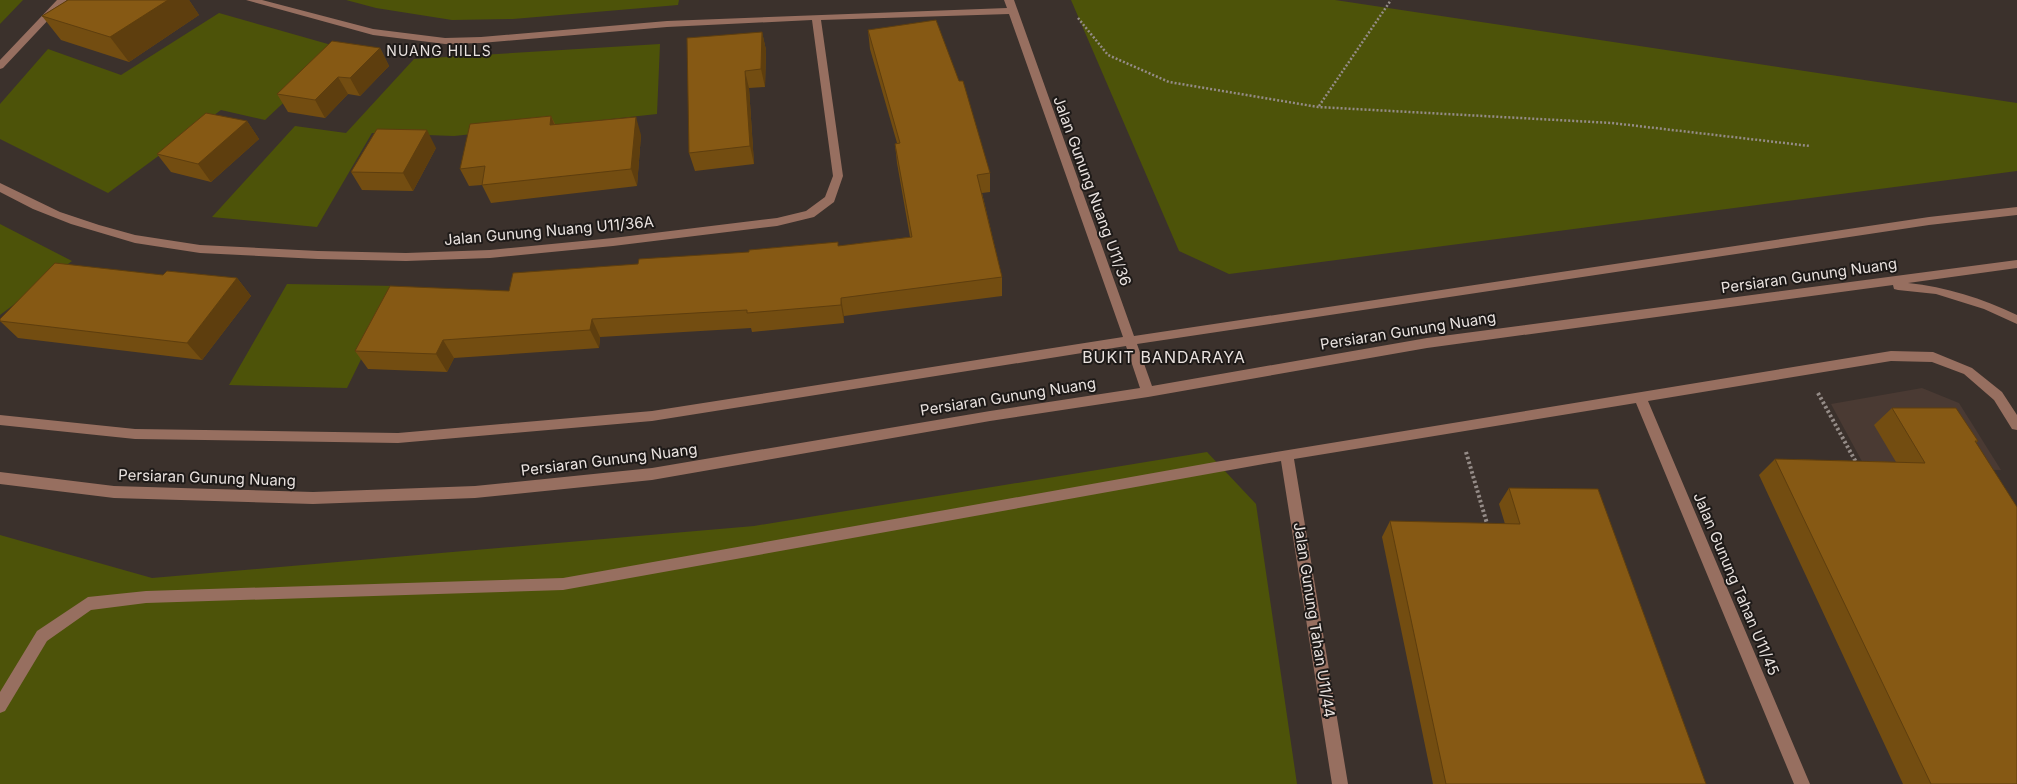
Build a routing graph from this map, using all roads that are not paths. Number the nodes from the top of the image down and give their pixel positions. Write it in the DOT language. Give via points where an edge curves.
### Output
graph roads {
  1 [pos="62,0"];
  2 [pos="251,0"];
  3 [pos="1009,0"];
  4 [pos="1012,11"];
  5 [pos="816,17"];
  6 [pos="0,66"];
  7 [pos="0,187"];
  8 [pos="2017,211"];
  9 [pos="2017,264"];
  10 [pos="1876,284"];
  11 [pos="2017,320"];
  12 [pos="1130,341"];
  13 [pos="1148,392"];
  14 [pos="1640,397"];
  15 [pos="0,420"];
  16 [pos="2017,424"];
  17 [pos="1287,455"];
  18 [pos="0,478"];
  19 [pos="0,706"];
  20 [pos="1340,784"];
  21 [pos="1802,784"];
  1 -- 6 [label="street"];
  2 -- 5 [label="street" via="373,32 444,41 666,24"];
  3 -- 4 [label="street, Jalan Gunung Nuang U11/36"];
  4 -- 5 [label="street"];
  4 -- 12 [label="street, Jalan Gunung Nuang U11/36"];
  5 -- 7 [label="street, Jalan Gunung Nuang U11/36A" via="838,176 830,199 810,214 777,222 497,254 343,257 156,243 83,224 29,204"];
  8 -- 12 [label="street" via="1919,222"];
  9 -- 10 [label="street, Persiaran Gunung Nuang"];
  10 -- 11 [label="street" via="1936,290 1988,306"];
  10 -- 13 [label="street, Persiaran Gunung Nuang" via="1428,343"];
  12 -- 13 [label="street, Jalan Gunung Nuang U11/36"];
  12 -- 15 [label="street" via="652,416 398,438 136,434"];
  13 -- 18 [label="street, Persiaran Gunung Nuang" via="652,474 475,492 293,497 114,492"];
  14 -- 16 [label="street" via="1891,356 1933,357 1968,371 1998,396"];
  14 -- 17 [label="street"];
  14 -- 21 [label="street, Jalan Gunung Tahan U11/45"];
  17 -- 19 [label="street" via="563,584 146,597 88,604 42,636"];
  17 -- 20 [label="street, Jalan Gunung Tahan U11/44"];
}
